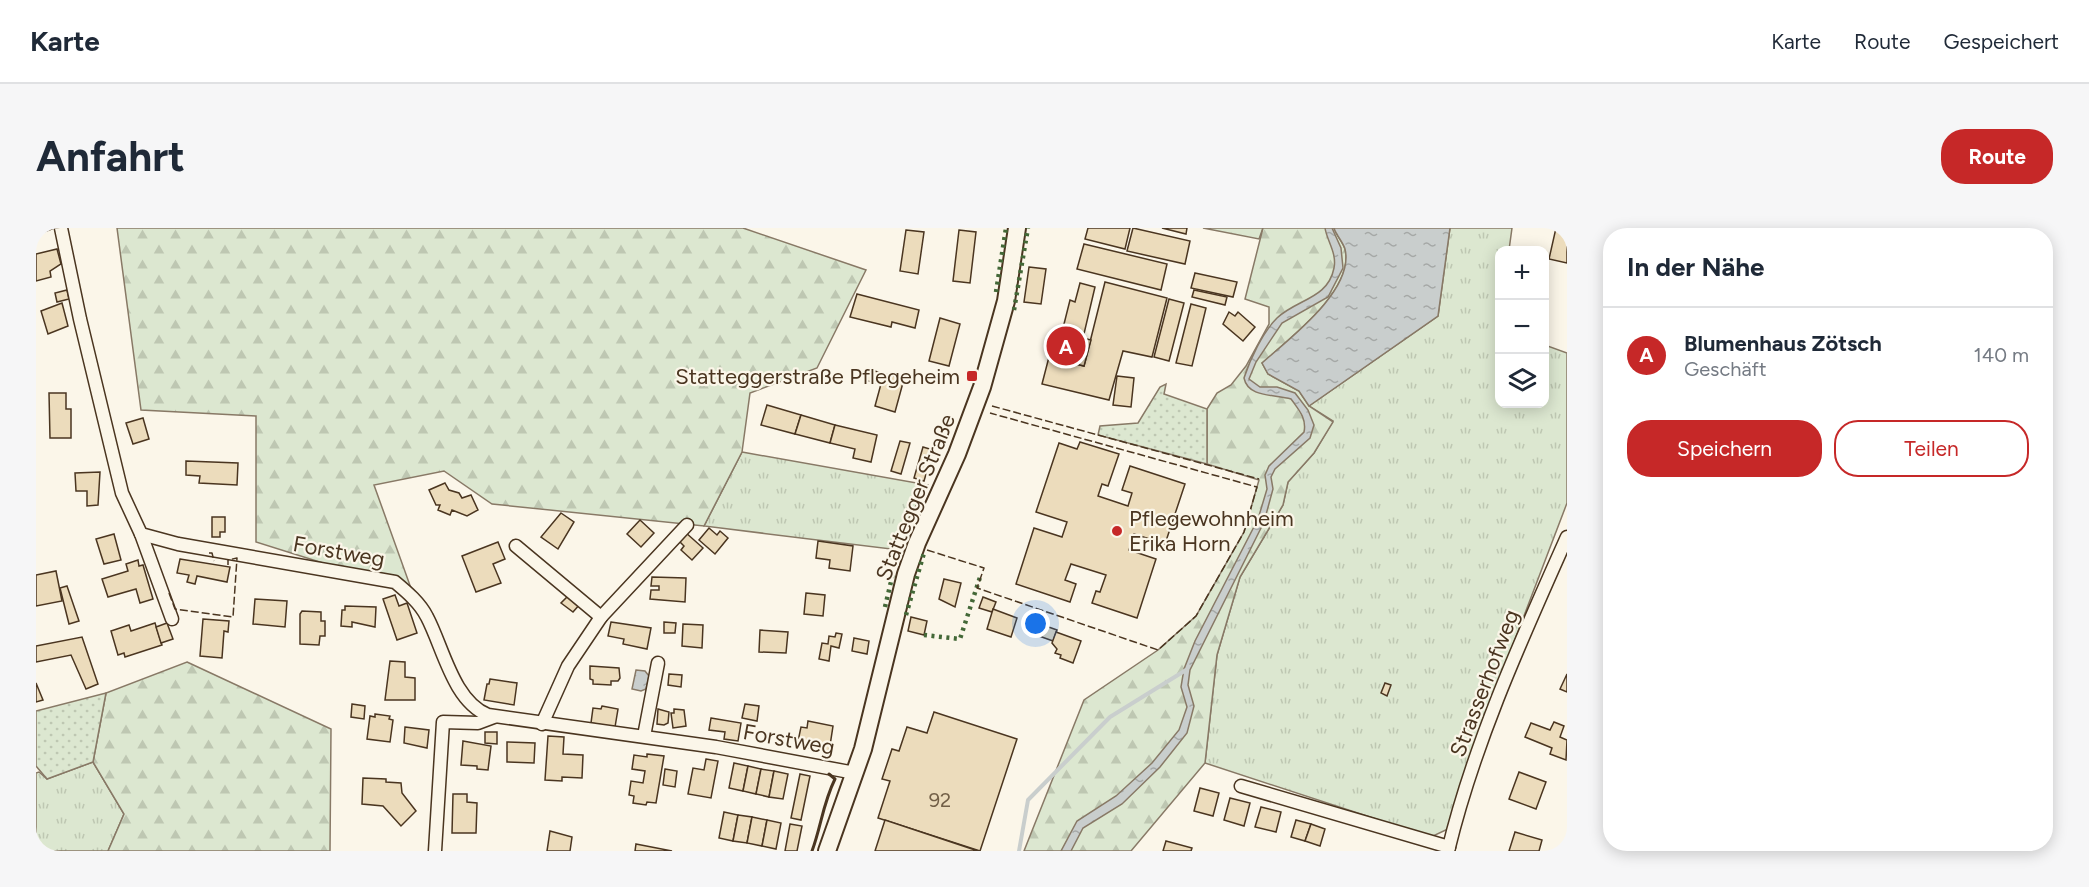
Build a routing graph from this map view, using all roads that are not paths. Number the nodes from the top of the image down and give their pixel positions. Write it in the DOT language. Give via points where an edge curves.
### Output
graph roads {
  1 [pos="61,228"];
  2 [pos="1017,228"];
  3 [pos="687,525"];
  4 [pos="141,534"];
  5 [pos="1567,537"];
  6 [pos="516,546"];
  7 [pos="601,617"];
  8 [pos="172,619"];
  9 [pos="658,663"];
  10 [pos="495,717"];
  11 [pos="542,724"];
  12 [pos="644,736"];
  13 [pos="855,773"];
  14 [pos="1241,786"];
  15 [pos="1449,849"];
  16 [pos="435,851"];
  17 [pos="827,851"];
  1 -- 4 [label="street" via="122,493"];
  2 -- 13 [label="main road, Stattegger Straße" via="1006,302 982,387 906,574"];
  3 -- 7 [label="street"];
  4 -- 8 [label="street"];
  4 -- 10 [label="street, Forstweg" via="395,582 426,615 466,698 483,713"];
  5 -- 15 [label="street, Strasserhofweg" via="1492,717"];
  6 -- 7 [label="street"];
  7 -- 11 [label="street" via="568,666"];
  9 -- 12 [label="street"];
  10 -- 11 [label="street, Forstweg"];
  10 -- 16 [label="street, Forstweg" via="478,723 443,722"];
  11 -- 12 [label="street, Forstweg"];
  12 -- 13 [label="street, Forstweg"];
  13 -- 17 [label="main road, Stattegger Straße"];
  14 -- 15 [label="street, Strasserhofweg"];
}
